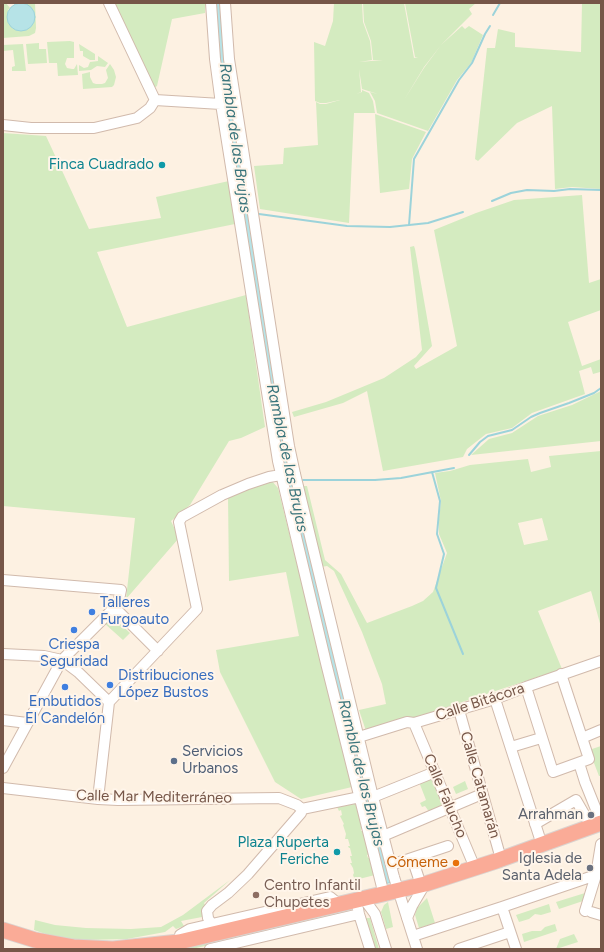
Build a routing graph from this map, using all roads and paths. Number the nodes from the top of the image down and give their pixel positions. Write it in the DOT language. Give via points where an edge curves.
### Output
graph roads {
  1 [pos="108,3"];
  2 [pos="211,3"];
  3 [pos="225,3"];
  4 [pos="155,100"];
  5 [pos="228,103"];
  6 [pos="3,125"];
  7 [pos="288,474"];
  8 [pos="3,580"];
  9 [pos="114,608"];
  10 [pos="158,651"];
  11 [pos="3,654"];
  12 [pos="62,660"];
  13 [pos="601,661"];
  14 [pos="561,674"];
  15 [pos="526,686"];
  16 [pos="496,699"];
  17 [pos="109,702"];
  18 [pos="459,710"];
  19 [pos="3,720"];
  20 [pos="27,723"];
  21 [pos="414,723"];
  22 [pos="601,730"];
  23 [pos="359,737"];
  24 [pos="541,738"];
  25 [pos="582,738"];
  26 [pos="511,747"];
  27 [pos="579,763"];
  28 [pos="3,768"];
  29 [pos="435,772"];
  30 [pos="3,788"];
  31 [pos="482,794"];
  32 [pos="360,797"];
  33 [pos="373,797"];
  34 [pos="98,799"];
  35 [pos="449,808"];
  36 [pos="302,810"];
  37 [pos="535,824"];
  38 [pos="598,824"];
  39 [pos="384,836"];
  40 [pos="601,844"];
  41 [pos="542,845"];
  42 [pos="448,846"];
  43 [pos="412,858"];
  44 [pos="501,859"];
  45 [pos="391,865"];
  46 [pos="475,868"];
  47 [pos="596,875"];
  48 [pos="423,885"];
  49 [pos="399,892"];
  50 [pos="382,895"];
  51 [pos="340,905"];
  52 [pos="360,905"];
  53 [pos="502,907"];
  54 [pos="592,913"];
  55 [pos="375,914"];
  56 [pos="407,918"];
  57 [pos="211,924"];
  58 [pos="3,930"];
  59 [pos="510,932"];
  60 [pos="413,936"];
  61 [pos="174,945"];
  62 [pos="89,948"];
  63 [pos="210,949"];
  64 [pos="370,949"];
  65 [pos="386,949"];
  66 [pos="417,949"];
  67 [pos="459,949"];
  68 [pos="516,949"];
  1 -- 4 [label="street"];
  2 -- 5 [label="street" via="215,59"];
  3 -- 5 [label="street" via="229,59"];
  4 -- 5 [label="street"];
  4 -- 6 [label="street" via="150,108 137,118 94,128 31,128"];
  5 -- 7 [label="street" via="288,439"];
  5 -- 7 [label="street" via="273,435"];
  7 -- 10 [label="street" via="248,484 182,517 179,522 197,609"];
  7 -- 23 [label="street"];
  7 -- 32 [label="street" via="326,663"];
  8 -- 9 [label="street" via="120,590 118,604"];
  9 -- 10 [label="street"];
  9 -- 12 [label="street"];
  10 -- 17 [label="street"];
  11 -- 12 [label="street" via="44,656"];
  12 -- 17 [label="street"];
  12 -- 20 [label="street"];
  13 -- 14 [label="street, Calle Bitácora"];
  14 -- 15 [label="street, Calle Bitácora"];
  14 -- 25 [label="street"];
  15 -- 16 [label="street, Calle Bitácora"];
  15 -- 24 [label="street"];
  16 -- 18 [label="street, Calle Bitácora"];
  16 -- 26 [label="street"];
  17 -- 34 [label="street"];
  18 -- 21 [label="street, Calle Bitácora"];
  18 -- 31 [label="street, Calle Catamarán"];
  19 -- 20 [label="street"];
  20 -- 28 [label="street"];
  21 -- 23 [label="street, Calle Bitácora" via="406,722"];
  21 -- 29 [label="street, Calle Falucho"];
  22 -- 25 [label="street"];
  23 -- 33 [label="street"];
  24 -- 26 [label="street"];
  24 -- 27 [label="street" via="553,772"];
  25 -- 27 [label="street" via="589,759"];
  26 -- 37 [label="street"];
  27 -- 38 [label="street"];
  29 -- 33 [label="street"];
  29 -- 35 [label="street, Calle Falucho"];
  30 -- 34 [label="street, Calle Mar Mediterráneo"];
  31 -- 35 [label="street"];
  31 -- 44 [label="street, Calle Catamarán"];
  32 -- 36 [label="street"];
  32 -- 50 [label="street"];
  33 -- 39 [label="street"];
  34 -- 36 [label="street, Calle Mar Mediterráneo" via="279,798 297,805"];
  35 -- 39 [label="street"];
  35 -- 46 [label="street, Calle Falucho"];
  36 -- 57 [label="street" via="248,874 207,911"];
  37 -- 38 [label="street" via="576,800"];
  37 -- 41 [label="street"];
  38 -- 41 [label="highway"];
  39 -- 45 [label="street"];
  40 -- 47 [label="street"];
  41 -- 44 [label="highway"];
  42 -- 43 [label="street"];
  43 -- 45 [label="street"];
  43 -- 48 [label="street"];
  44 -- 46 [label="highway"];
  45 -- 49 [label="street"];
  46 -- 48 [label="highway"];
  47 -- 53 [label="street"];
  47 -- 54 [label="street"];
  48 -- 49 [label="highway"];
  48 -- 56 [label="street"];
  49 -- 50 [label="highway"];
  49 -- 56 [label="street"];
  50 -- 52 [label="highway"];
  50 -- 55 [label="street"];
  51 -- 52 [label="highway"];
  51 -- 57 [label="street" via="330,897"];
  51 -- 61 [label="highway"];
  52 -- 55 [label="street"];
  52 -- 63 [label="street"];
  52 -- 64 [label="street"];
  53 -- 59 [label="street"];
  53 -- 60 [label="street"];
  55 -- 65 [label="street"];
  56 -- 60 [label="street"];
  57 -- 61 [label="street" via="190,929 180,935"];
  58 -- 62 [label="highway" via="35,940"];
  59 -- 67 [label="street"];
  59 -- 68 [label="street"];
  60 -- 66 [label="street"];
  61 -- 62 [label="highway"];
}
